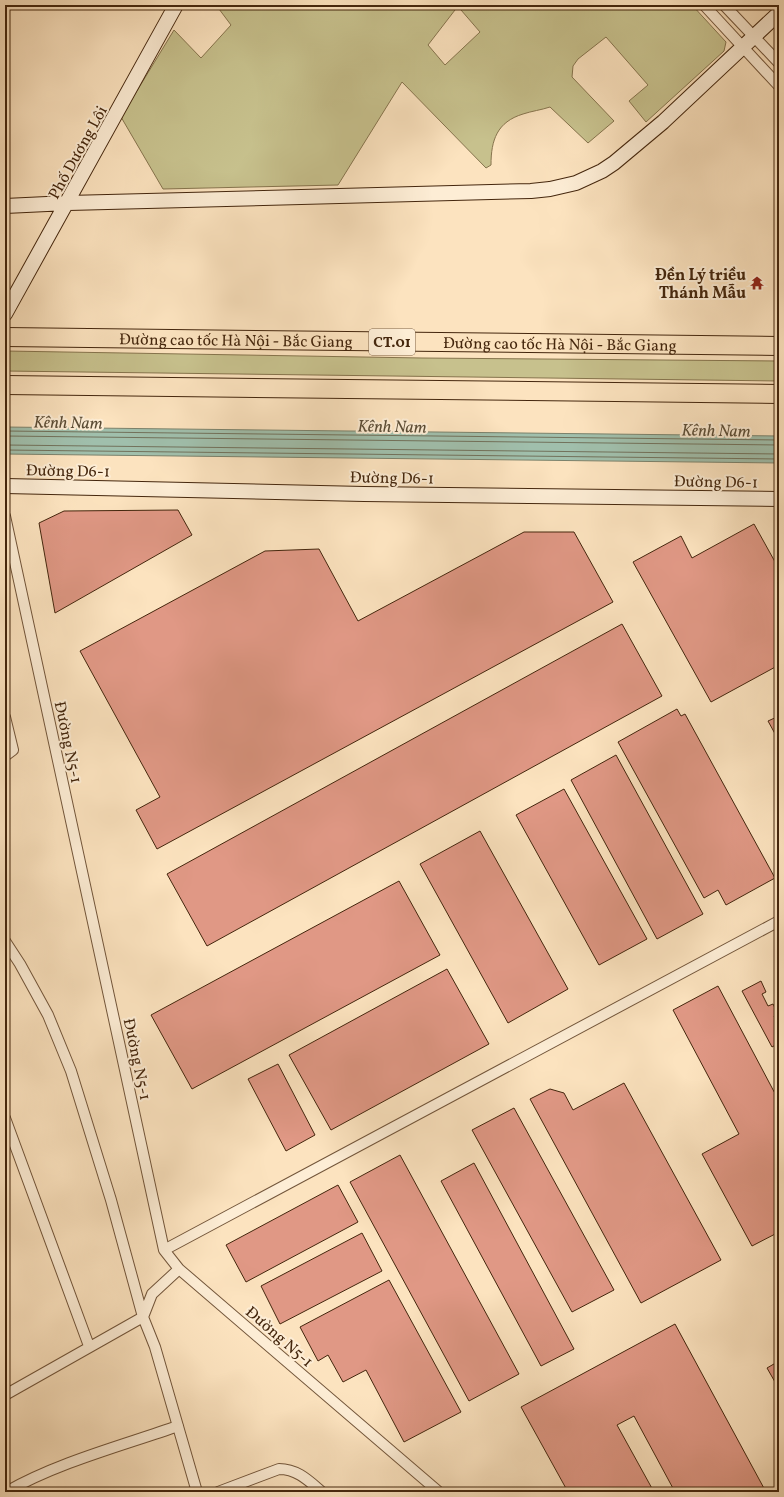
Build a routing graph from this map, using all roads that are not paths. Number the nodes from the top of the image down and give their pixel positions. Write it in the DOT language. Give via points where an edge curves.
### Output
graph roads {
  1 [pos="176,5"];
  2 [pos="704,5"];
  3 [pos="724,5"];
  4 [pos="779,13"];
  5 [pos="754,37"];
  6 [pos="743,47"];
  7 [pos="779,63"];
  8 [pos="779,86"];
  9 [pos="68,203"];
  10 [pos="5,206"];
  11 [pos="5,314"];
  12 [pos="5,337"];
  13 [pos="779,346"];
  14 [pos="5,385"];
  15 [pos="779,394"];
  16 [pos="5,486"];
  17 [pos="779,499"];
  18 [pos="5,516"];
  19 [pos="5,717"];
  20 [pos="5,756"];
  21 [pos="779,921"];
  22 [pos="5,941"];
  23 [pos="5,1118"];
  24 [pos="164,1250"];
  25 [pos="179,1269"];
  26 [pos="143,1316"];
  27 [pos="89,1346"];
  28 [pos="5,1395"];
  29 [pos="178,1426"];
  30 [pos="6,1492"];
  31 [pos="197,1492"];
  32 [pos="218,1492"];
  33 [pos="322,1492"];
  34 [pos="439,1492"];
  1 -- 9 [label="street, Phố Dương Lôi"];
  2 -- 6 [label="street"];
  3 -- 5 [label="street"];
  4 -- 5 [label="street"];
  5 -- 6 [label="street"];
  5 -- 7 [label="street"];
  6 -- 8 [label="street"];
  6 -- 9 [label="street" via="628,152 602,172 562,187 531,191"];
  9 -- 10 [label="street"];
  9 -- 11 [label="street, Phố Dương Lôi"];
  12 -- 13 [label="highway, Đường cao tốc Hà Nội - Bắc Giang / CT.01"];
  14 -- 15 [label="highway"];
  16 -- 17 [label="street, Đường D6-1"];
  18 -- 24 [label="street, Đường N5-1"];
  19 -- 20 [label="street" via="14,750"];
  21 -- 24 [label="street"];
  22 -- 26 [label="street" via="48,1015 71,1071 111,1200"];
  23 -- 27 [label="street"];
  24 -- 25 [label="street, Đường N5-1"];
  25 -- 26 [label="street" via="152,1294"];
  25 -- 34 [label="street, Đường N5-1"];
  26 -- 27 [label="street"];
  26 -- 29 [label="street" via="155,1347"];
  27 -- 28 [label="street"];
  29 -- 30 [label="street" via="64,1465"];
  29 -- 31 [label="street"];
  32 -- 33 [label="street" via="279,1469 288,1469 302,1475"];
}
